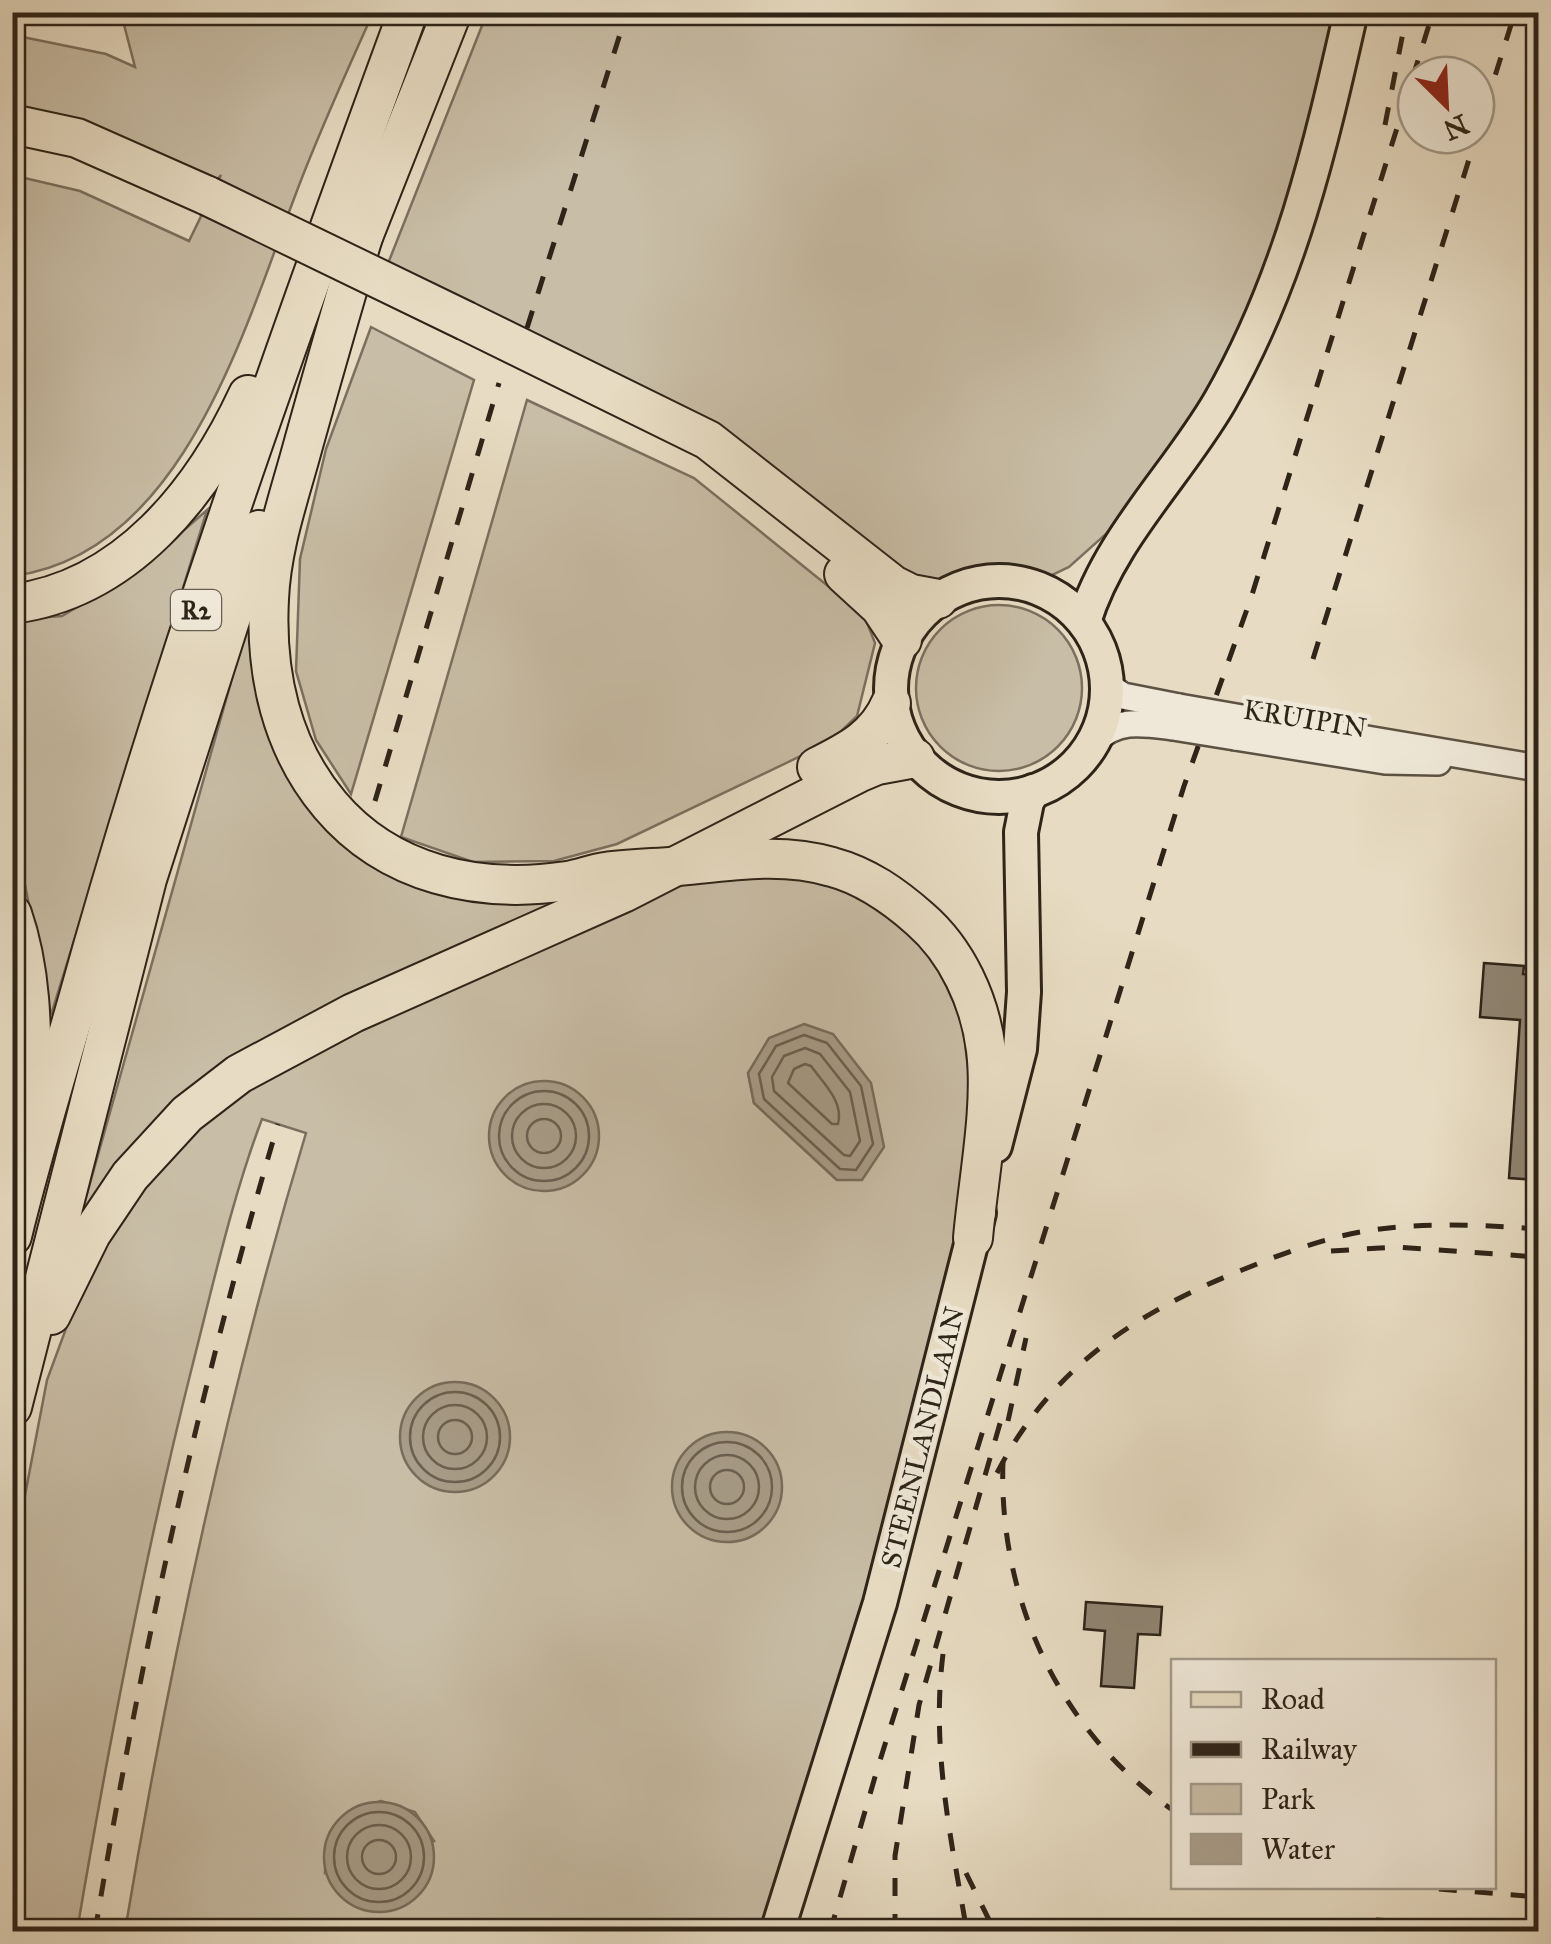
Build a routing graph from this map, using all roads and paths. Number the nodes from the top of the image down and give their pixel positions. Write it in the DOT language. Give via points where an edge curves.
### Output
graph roads {
  1 [pos="406,12"];
  2 [pos="452,12"];
  3 [pos="1351,12"];
  4 [pos="12,124"];
  5 [pos="12,146"];
  6 [pos="205,206"];
  7 [pos="364,233"];
  8 [pos="463,331"];
  9 [pos="1134,525"];
  10 [pos="1046,591"];
  11 [pos="938,599"];
  12 [pos="12,604"];
  13 [pos="1084,622"];
  14 [pos="902,640"];
  15 [pos="1107,685"];
  16 [pos="891,703"];
  17 [pos="1176,717"];
  18 [pos="1094,741"];
  19 [pos="916,758"];
  20 [pos="1526,765"];
  21 [pos="1033,791"];
  22 [pos="982,796"];
  23 [pos="677,867"];
  24 [pos="604,872"];
  25 [pos="12,914"];
  26 [pos="1022,934"];
  27 [pos="15,1227"];
  28 [pos="973,1238"];
  29 [pos="14,1396"];
  30 [pos="777,1932"];
  1 -- 12 [label="highway" via="334,172 254,382 198,483 109,570"];
  1 -- 27 [label="highway, R2" via="191,624 110,883"];
  2 -- 7 [label="highway, R2"];
  3 -- 9 [label="main road" via="1297,231 1258,328 1181,463"];
  4 -- 6 [label="highway" via="78,138"];
  5 -- 6 [label="highway" via="90,164"];
  6 -- 8 [label="highway, bridge"];
  7 -- 24 [label="highway" via="273,551 268,642 285,730 346,824 416,868 497,885"];
  7 -- 29 [label="highway, R2" via="293,426 148,879"];
  8 -- 11 [label="highway" via="708,440 893,585"];
  8 -- 14 [label="highway" via="698,458 864,590"];
  9 -- 10 [label="main road" via="1085,570"];
  9 -- 13 [label="main road"];
  10 -- 11 [label="main road" via="991,581"];
  10 -- 13 [label="main road"];
  11 -- 14 [label="main road"];
  13 -- 15 [label="main road"];
  14 -- 16 [label="main road"];
  15 -- 17 [label="street"];
  15 -- 18 [label="main road"];
  16 -- 19 [label="main road"];
  16 -- 24 [label="highway" via="878,728 856,747"];
  17 -- 18 [label="street" via="1126,722"];
  17 -- 20 [label="street, KRUIPIN, bridge"];
  18 -- 21 [label="main road" via="1062,777"];
  19 -- 22 [label="main road" via="946,782"];
  19 -- 23 [label="highway" via="858,773"];
  21 -- 22 [label="main road"];
  21 -- 26 [label="main road, STEENLANDLAAN" via="1021,832"];
  22 -- 26 [label="main road, STEENLANDLAAN" via="1001,824"];
  23 -- 24 [label="highway"];
  23 -- 28 [label="highway" via="789,858 833,867 900,902 949,951 979,1014 986,1050"];
  23 -- 29 [label="highway" via="298,1040 187,1114 130,1176 91,1234"];
  25 -- 27 [label="highway" via="31,1006 32,1123"];
  26 -- 28 [label="main road, STEENLANDLAAN" via="1020,1049"];
  28 -- 30 [label="main road, STEENLANDLAAN" via="880,1602"];
}
